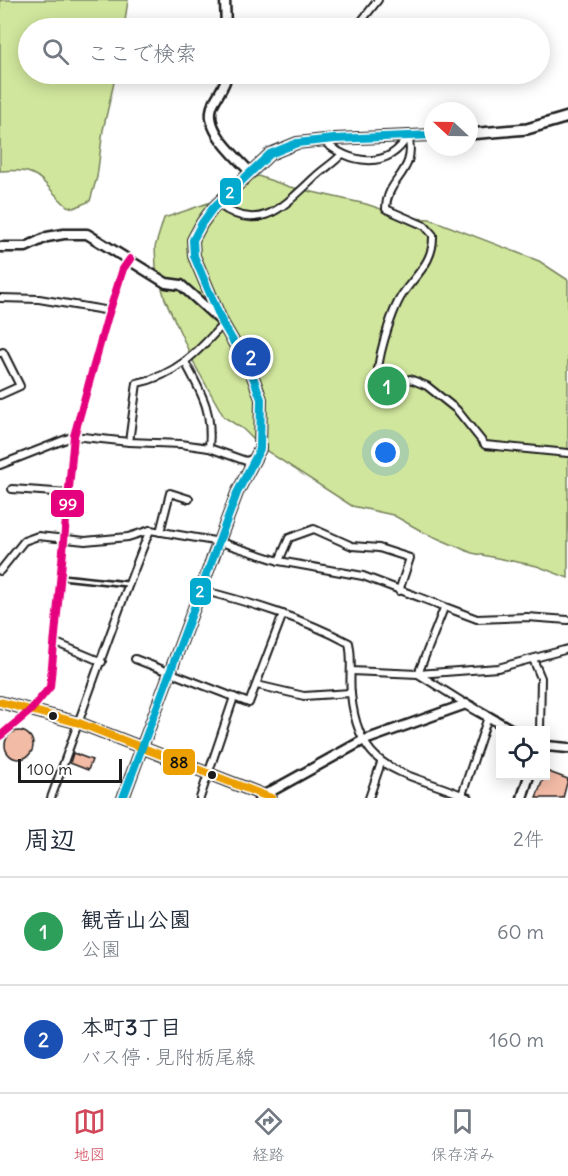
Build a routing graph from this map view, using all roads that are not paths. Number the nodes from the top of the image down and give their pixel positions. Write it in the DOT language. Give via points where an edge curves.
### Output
graph roads {
  1 [pos="225,0"];
  2 [pos="378,0"];
  3 [pos="226,18"];
  4 [pos="364,18"];
  5 [pos="222,84"];
  6 [pos="568,117"];
  7 [pos="478,133"];
  8 [pos="424,135"];
  9 [pos="408,136"];
  10 [pos="321,140"];
  11 [pos="342,154"];
  12 [pos="250,172"];
  13 [pos="218,204"];
  14 [pos="0,248"];
  15 [pos="130,259"];
  16 [pos="0,298"];
  17 [pos="110,312"];
  18 [pos="222,323"];
  19 [pos="0,353"];
  20 [pos="185,362"];
  21 [pos="0,395"];
  22 [pos="74,436"];
  23 [pos="129,442"];
  24 [pos="208,448"];
  25 [pos="568,453"];
  26 [pos="258,456"];
  27 [pos="0,465"];
  28 [pos="12,489"];
  29 [pos="69,494"];
  30 [pos="189,499"];
  31 [pos="150,530"];
  32 [pos="160,531"];
  33 [pos="64,539"];
  34 [pos="220,542"];
  35 [pos="279,561"];
  36 [pos="0,571"];
  37 [pos="62,577"];
  38 [pos="127,584"];
  39 [pos="201,590"];
  40 [pos="399,591"];
  41 [pos="444,608"];
  42 [pos="283,614"];
  43 [pos="568,620"];
  44 [pos="54,642"];
  45 [pos="568,649"];
  46 [pos="135,659"];
  47 [pos="533,659"];
  48 [pos="102,662"];
  49 [pos="351,671"];
  50 [pos="171,673"];
  51 [pos="418,674"];
  52 [pos="257,685"];
  53 [pos="351,693"];
  54 [pos="234,697"];
  55 [pos="0,702"];
  56 [pos="466,704"];
  57 [pos="30,711"];
  58 [pos="488,717"];
  59 [pos="79,723"];
  60 [pos="505,726"];
  61 [pos="540,726"];
  62 [pos="0,736"];
  63 [pos="362,741"];
  64 [pos="550,746"];
  65 [pos="142,748"];
  66 [pos="568,748"];
  67 [pos="381,763"];
  68 [pos="207,774"];
  69 [pos="528,780"];
  70 [pos="264,797"];
  71 [pos="464,797"];
  72 [pos="51,798"];
  73 [pos="123,798"];
  74 [pos="200,798"];
  75 [pos="369,798"];
  76 [pos="522,798"];
  1 -- 3 [label="street"];
  2 -- 4 [label="street"];
  5 -- 12 [label="street" via="212,107 213,129"];
  6 -- 7 [label="main road" via="527,129"];
  8 -- 9 [label="main road"];
  9 -- 10 [label="main road"];
  9 -- 11 [label="street" via="401,148 381,159 357,159"];
  9 -- 25 [label="street" via="411,158 386,198 386,209 425,226 433,235 434,245 426,267 400,297 376,367 376,381 380,388 387,389 410,379 427,386 457,410 485,445"];
  10 -- 11 [label="street"];
  10 -- 12 [label="main road" via="297,143 270,154"];
  11 -- 13 [label="street" via="288,203 262,217 245,217"];
  12 -- 13 [label="main road"];
  13 -- 18 [label="main road" via="201,223 193,240 194,256"];
  14 -- 15 [label="street" via="26,247 64,234 87,234"];
  15 -- 17 [label="street" via="123,269"];
  15 -- 18 [label="street" via="166,283 181,285"];
  16 -- 17 [label="street" via="39,299"];
  17 -- 22 [label="street"];
  18 -- 20 [label="street"];
  18 -- 26 [label="main road" via="252,374 261,399 262,438"];
  19 -- 21 [label="street" via="3,352 20,386"];
  20 -- 23 [label="street" via="158,379 137,383"];
  20 -- 24 [label="street" via="207,404 211,426"];
  22 -- 23 [label="street"];
  22 -- 27 [label="street"];
  22 -- 29 [label="street"];
  23 -- 24 [label="street"];
  24 -- 26 [label="street" via="246,461"];
  26 -- 34 [label="main road" via="237,493"];
  28 -- 29 [label="street"];
  29 -- 33 [label="street"];
  30 -- 32 [label="street" via="170,493"];
  31 -- 32 [label="street"];
  31 -- 33 [label="street" via="128,537"];
  31 -- 38 [label="street"];
  32 -- 34 [label="street"];
  33 -- 36 [label="street" via="38,536 24,541"];
  33 -- 37 [label="street"];
  34 -- 35 [label="street"];
  34 -- 39 [label="main road"];
  35 -- 40 [label="street" via="341,571"];
  35 -- 40 [label="street" via="289,538 314,529 338,541 410,558"];
  37 -- 38 [label="lane"];
  37 -- 44 [label="street"];
  38 -- 48 [label="street"];
  39 -- 42 [label="street"];
  39 -- 50 [label="main road"];
  40 -- 41 [label="street" via="422,596"];
  41 -- 43 [label="street" via="477,619"];
  41 -- 51 [label="street"];
  42 -- 49 [label="street" via="349,643"];
  42 -- 52 [label="street"];
  44 -- 48 [label="street"];
  44 -- 57 [label="street" via="50,687"];
  45 -- 47 [label="street"];
  46 -- 50 [label="street"];
  47 -- 51 [label="street" via="498,668"];
  47 -- 61 [label="street" via="541,678"];
  48 -- 59 [label="street"];
  49 -- 51 [label="street"];
  49 -- 53 [label="street"];
  50 -- 54 [label="street"];
  50 -- 65 [label="main road"];
  51 -- 56 [label="street"];
  52 -- 53 [label="street" via="304,696"];
  52 -- 54 [label="street" via="249,703"];
  53 -- 63 [label="street"];
  54 -- 68 [label="street"];
  55 -- 57 [label="main road"];
  56 -- 58 [label="street"];
  56 -- 63 [label="street"];
  57 -- 59 [label="main road"];
  57 -- 62 [label="street"];
  58 -- 60 [label="street"];
  58 -- 71 [label="street"];
  59 -- 65 [label="main road"];
  59 -- 72 [label="street"];
  63 -- 67 [label="street"];
  63 -- 70 [label="street"];
  64 -- 66 [label="street"];
  65 -- 68 [label="main road"];
  65 -- 73 [label="main road"];
  67 -- 71 [label="street"];
  67 -- 75 [label="street"];
  68 -- 70 [label="main road"];
  68 -- 74 [label="street"];
  69 -- 76 [label="street"];
}
